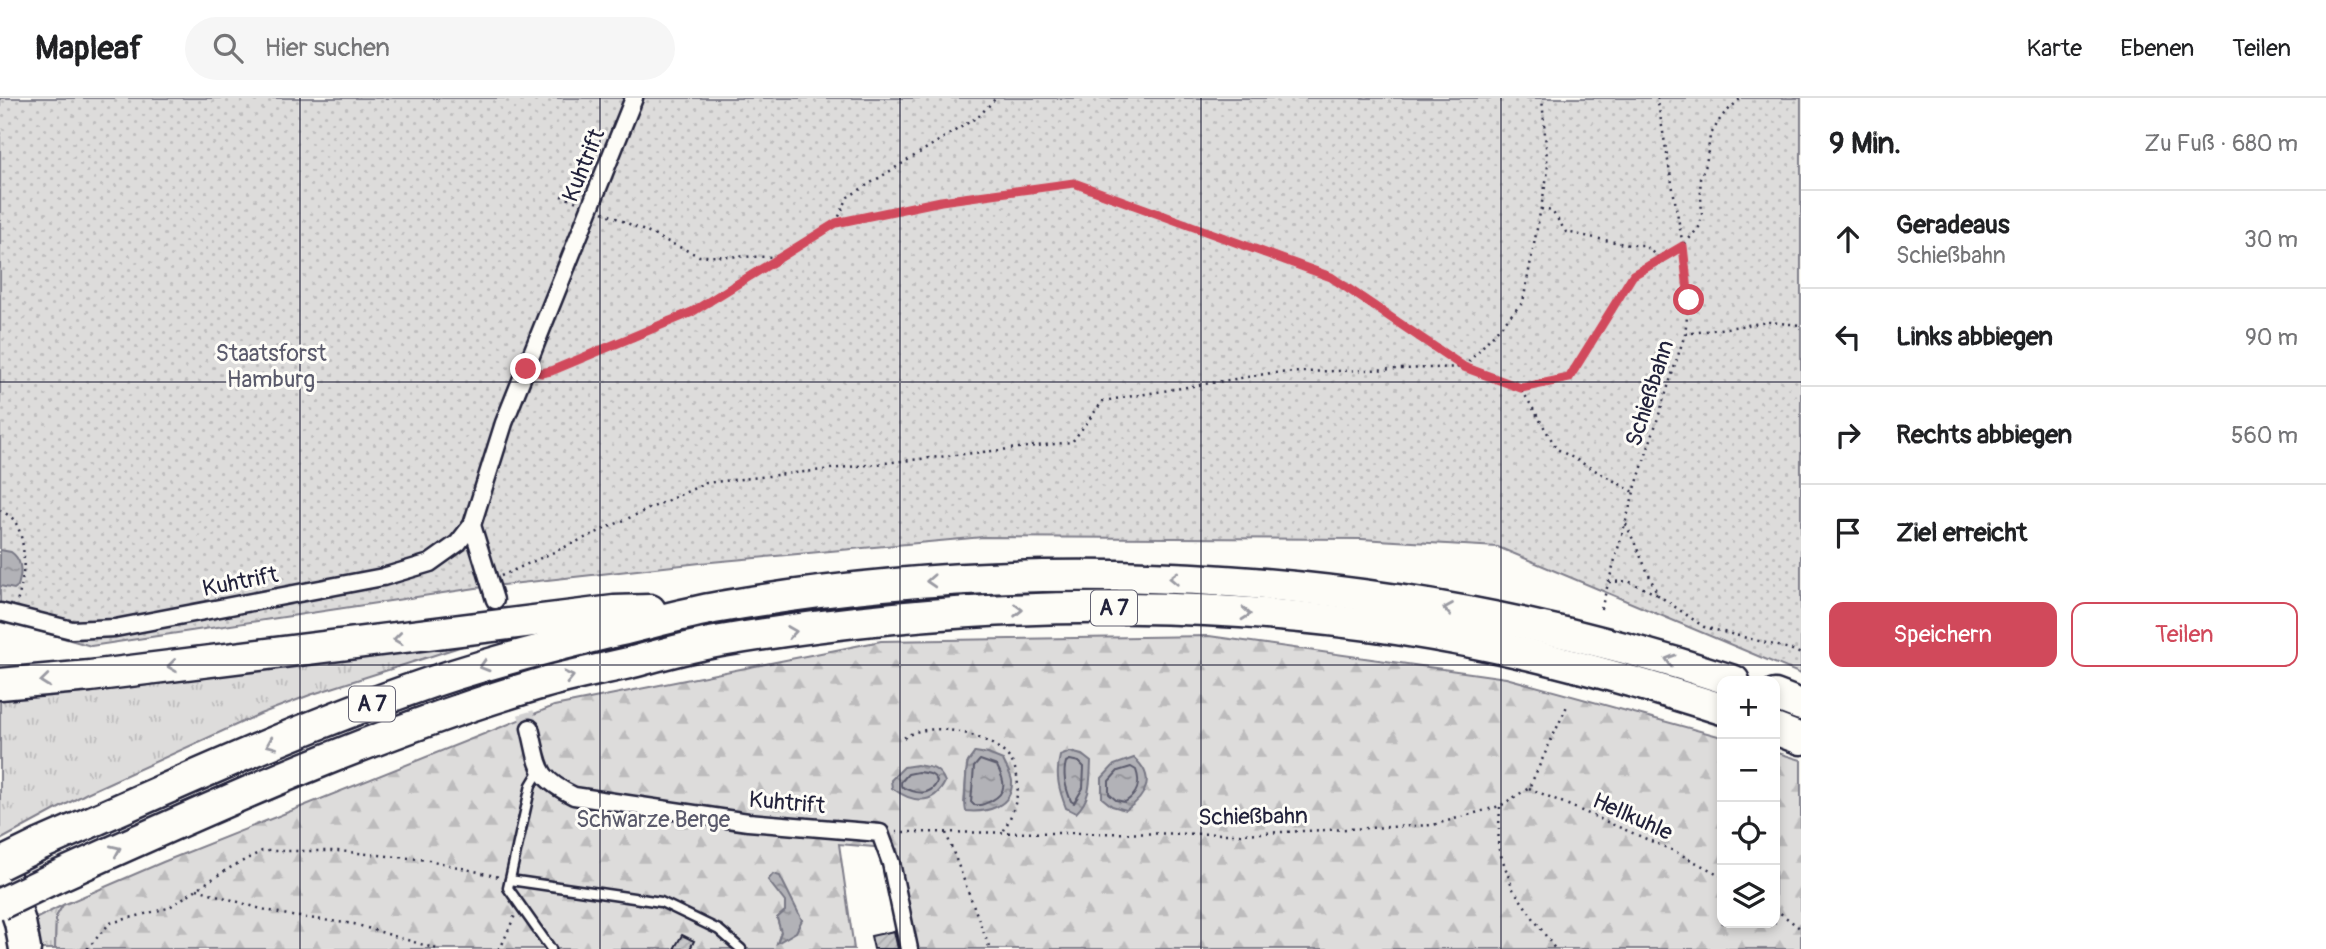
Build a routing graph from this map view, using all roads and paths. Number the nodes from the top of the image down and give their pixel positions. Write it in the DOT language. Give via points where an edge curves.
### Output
graph roads {
  1 [pos="634,98"];
  2 [pos="996,98"];
  3 [pos="1542,98"];
  4 [pos="1657,98"];
  5 [pos="1741,98"];
  6 [pos="561,196"];
  7 [pos="591,206"];
  8 [pos="1541,209"];
  9 [pos="836,223"];
  10 [pos="1683,246"];
  11 [pos="781,257"];
  12 [pos="1660,259"];
  13 [pos="1801,325"];
  14 [pos="1685,334"];
  15 [pos="1464,367"];
  16 [pos="526,369"];
  17 [pos="1521,388"];
  18 [pos="1634,492"];
  19 [pos="0,510"];
  20 [pos="1625,523"];
  21 [pos="472,525"];
  22 [pos="490,581"];
  23 [pos="1609,582"];
  24 [pos="1658,596"];
  25 [pos="495,600"];
  26 [pos="717,608"];
  27 [pos="1601,609"];
  28 [pos="7,614"];
  29 [pos="1801,654"];
  30 [pos="1719,676"];
  31 [pos="0,684"];
  32 [pos="1780,697"];
  33 [pos="1801,705"];
  34 [pos="1567,706"];
  35 [pos="1717,707"];
  36 [pos="530,728"];
  37 [pos="1780,731"];
  38 [pos="904,738"];
  39 [pos="1801,739"];
  40 [pos="540,770"];
  41 [pos="1529,788"];
  42 [pos="1500,806"];
  43 [pos="1003,832"];
  44 [pos="880,833"];
  45 [pos="946,833"];
  46 [pos="0,863"];
  47 [pos="1717,873"];
  48 [pos="509,880"];
  49 [pos="197,889"];
  50 [pos="513,896"];
  51 [pos="0,904"];
  52 [pos="1780,913"];
  53 [pos="0,923"];
  54 [pos="1801,929"];
  55 [pos="6,949"];
  56 [pos="26,949"];
  57 [pos="87,949"];
  58 [pos="437,949"];
  59 [pos="498,949"];
  60 [pos="551,949"];
  61 [pos="741,949"];
  62 [pos="909,949"];
  63 [pos="990,949"];
  64 [pos="1555,949"];
  1 -- 7 [label="street, Kuhtrift"];
  2 -- 9 [label="path" via="979,116 848,197"];
  3 -- 8 [label="path" via="1548,171"];
  4 -- 10 [label="path, Schießbahn"];
  5 -- 10 [label="path" via="1710,136 1700,178 1700,226"];
  6 -- 7 [label="path"];
  7 -- 11 [label="path" via="699,256"];
  7 -- 16 [label="street, Kuhtrift"];
  8 -- 12 [label="path" via="1552,211 1566,232 1644,245"];
  8 -- 15 [label="path" via="1523,302"];
  9 -- 11 [label="path"];
  9 -- 15 [label="path" via="941,201 1074,183 1331,277"];
  10 -- 12 [label="path"];
  10 -- 14 [label="path, Schießbahn" via="1689,300"];
  11 -- 16 [label="path" via="692,312 551,371"];
  12 -- 17 [label="path" via="1633,275 1569,378"];
  13 -- 14 [label="path" via="1769,322"];
  14 -- 18 [label="path, Schießbahn"];
  15 -- 17 [label="path"];
  15 -- 22 [label="path" via="1271,373 1103,401 1072,442 706,483"];
  16 -- 21 [label="street, Kuhtrift"];
  17 -- 18 [label="path" via="1557,449"];
  18 -- 20 [label="path, Schießbahn"];
  19 -- 28 [label="path" via="13,518 20,536 23,571 20,594"];
  20 -- 23 [label="path, Schießbahn"];
  20 -- 24 [label="path"];
  21 -- 22 [label="street"];
  21 -- 28 [label="street, Kuhtrift" via="458,543 430,564 371,580 104,629 72,630"];
  22 -- 25 [label="street"];
  23 -- 24 [label="path" via="1628,581"];
  23 -- 27 [label="path, Schießbahn"];
  24 -- 29 [label="path" via="1704,626"];
  30 -- 26 [label="highway, A 7, one-way" via="1492,617 1391,599 1218,579 1097,575 942,580"];
  26 -- 31 [label="highway, one-way" via="614,611"];
  26 -- 46 [label="highway, A 7, one-way, bridge" via="534,651 408,690 310,727"];
  32 -- 33 [label="highway"];
  34 -- 41 [label="path"];
  51 -- 35 [label="highway, A 7, one-way, bridge" via="317,763 539,684 719,641 864,622 992,611 1109,608 1325,621 1529,654"];
  36 -- 40 [label="street"];
  37 -- 39 [label="highway"];
  38 -- 43 [label="path" via="910,733 952,729 1009,757 1018,780 1017,799"];
  40 -- 44 [label="street, Kuhtrift" via="554,786 583,798 748,821"];
  40 -- 48 [label="lane" via="531,785"];
  41 -- 42 [label="path, Schießbahn"];
  41 -- 47 [label="path, Hellkuhle"];
  42 -- 43 [label="path, Schießbahn" via="1433,825 1344,830"];
  42 -- 64 [label="path" via="1498,847 1513,889"];
  43 -- 45 [label="path, Schießbahn"];
  44 -- 45 [label="path, Schießbahn"];
  44 -- 62 [label="street"];
  45 -- 63 [label="path"];
  46 -- 56 [label="highway"];
  48 -- 49 [label="path" via="429,860 338,850 262,851"];
  48 -- 50 [label="lane"];
  48 -- 61 [label="lane" via="661,902 719,930"];
  49 -- 57 [label="path" via="168,908 110,923"];
  49 -- 58 [label="path" via="258,908 354,925"];
  50 -- 59 [label="path" via="517,909"];
  50 -- 60 [label="lane"];
  52 -- 54 [label="path"];
  53 -- 55 [label="highway"];
}
